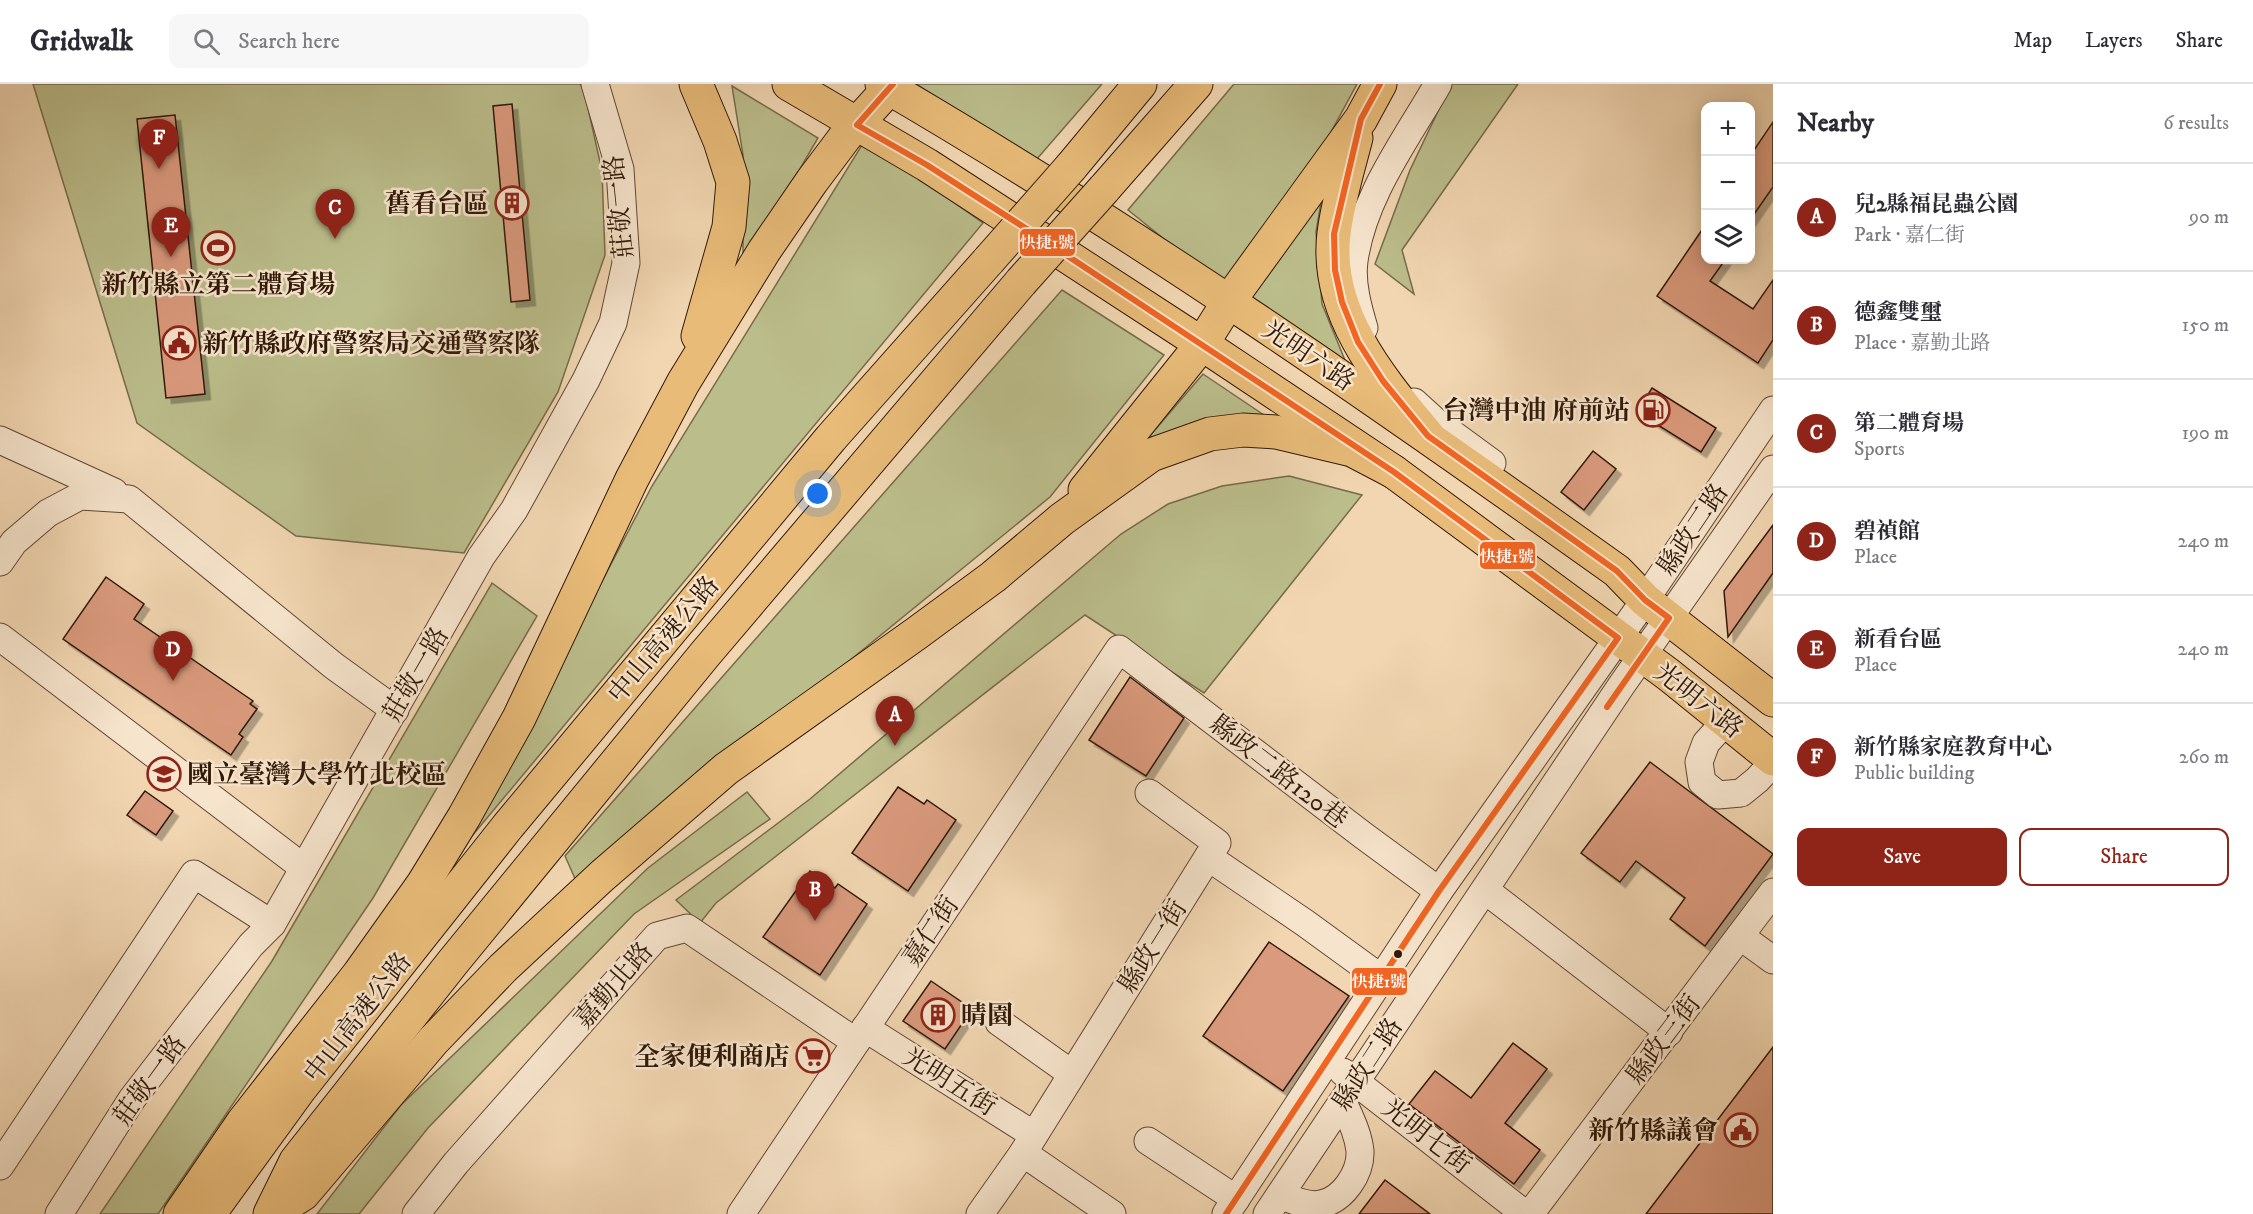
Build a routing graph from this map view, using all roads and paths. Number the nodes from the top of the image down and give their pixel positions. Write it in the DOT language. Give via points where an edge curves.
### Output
graph roads {
  1 [pos="595,84"];
  2 [pos="696,84"];
  3 [pos="789,84"];
  4 [pos="1140,84"];
  5 [pos="1196,84"];
  6 [pos="1380,84"];
  7 [pos="1438,84"];
  8 [pos="888,85"];
  9 [pos="1361,119"];
  10 [pos="857,125"];
  11 [pos="1068,181"];
  12 [pos="1229,301"];
  13 [pos="1202,344"];
  14 [pos="683,383"];
  15 [pos="1773,410"];
  16 [pos="1428,436"];
  17 [pos="0,440"];
  18 [pos="1773,469"];
  19 [pos="1394,472"];
  20 [pos="129,499"];
  21 [pos="1062,519"];
  22 [pos="0,562"];
  23 [pos="1657,609"];
  24 [pos="0,637"];
  25 [pos="1630,647"];
  26 [pos="1119,649"];
  27 [pos="1773,700"];
  28 [pos="395,710"];
  29 [pos="1726,721"];
  30 [pos="1773,761"];
  31 [pos="1149,793"];
  32 [pos="1208,857"];
  33 [pos="304,868"];
  34 [pos="1485,890"];
  35 [pos="1439,891"];
  36 [pos="1773,892"];
  37 [pos="272,924"];
  38 [pos="1740,936"];
  39 [pos="1773,960"];
  40 [pos="1382,979"];
  41 [pos="999,1022"];
  42 [pos="1670,1032"];
  43 [pos="861,1035"];
  44 [pos="1327,1061"];
  45 [pos="1072,1074"];
  46 [pos="1350,1091"];
  47 [pos="1148,1141"];
  48 [pos="1029,1144"];
  49 [pos="0,1166"];
  50 [pos="1274,1205"];
  51 [pos="1231,1207"];
  52 [pos="59,1214"];
  53 [pos="180,1214"];
  54 [pos="209,1214"];
  55 [pos="270,1214"];
  56 [pos="416,1214"];
  57 [pos="741,1214"];
  58 [pos="981,1214"];
  59 [pos="1112,1214"];
  60 [pos="1528,1214"];
  1 -- 28 [label="street, 莊敬一路" via="620,169 626,263 612,323 586,380 514,510 482,557"];
  2 -- 14 [label="main road" via="733,182 729,227"];
  3 -- 10 [label="main road, 光明六路"];
  4 -- 11 [label="main road, 中山高速公路"];
  5 -- 55 [label="main road, 中山高速公路, bridge" via="1021,282 706,653 296,1161"];
  6 -- 9 [label="main road"];
  7 -- 23 [label="street" via="1385,173 1363,221 1354,263 1357,304 1364,328 1387,374 1404,393 1436,422 1624,562"];
  8 -- 10 [label="main road"];
  8 -- 11 [label="main road, 光明六路" via="987,145"];
  9 -- 12 [label="main road"];
  9 -- 16 [label="main road" via="1334,234 1335,270 1342,302 1358,342 1383,381"];
  10 -- 13 [label="main road, 光明六路" via="927,165"];
  10 -- 14 [label="main road" via="764,250"];
  11 -- 12 [label="main road, 光明六路"];
  11 -- 54 [label="main road, 中山高速公路, bridge" via="989,260 831,438 508,825 299,1090"];
  12 -- 13 [label="main road"];
  12 -- 16 [label="main road, 光明六路"];
  13 -- 19 [label="main road, 光明六路"];
  13 -- 21 [label="main road"];
  14 -- 53 [label="main road" via="627,489 519,718 464,817 423,884 359,974 243,1122"];
  15 -- 23 [label="street, 縣政二路"];
  16 -- 23 [label="main road, 光明六路" via="1617,571"];
  17 -- 20 [label="street"];
  18 -- 23 [label="street, 縣政二路"];
  19 -- 21 [label="main road" via="1352,450 1316,440 1243,430 1210,434 1151,455"];
  19 -- 25 [label="main road, 光明六路"];
  20 -- 22 [label="street" via="80,496 48,513 14,542"];
  20 -- 28 [label="street" via="334,666"];
  21 -- 55 [label="main road" via="993,577 726,769 602,876 503,968 434,1041 303,1194"];
  23 -- 25 [label="street, 縣政二路"];
  23 -- 27 [label="main road, 光明六路"];
  24 -- 33 [label="street"];
  25 -- 29 [label="main road, 光明六路"];
  25 -- 34 [label="street, 縣政二路"];
  25 -- 35 [label="street, 縣政二路"];
  26 -- 35 [label="street, 縣政二路120巷"];
  26 -- 43 [label="street, 嘉仁街"];
  28 -- 33 [label="street, 莊敬一路"];
  29 -- 30 [label="main road, 光明六路"];
  29 -- 30 [label="street" via="1706,743 1699,762 1702,782 1718,795 1741,794"];
  31 -- 32 [label="street" via="1217,843"];
  32 -- 40 [label="street"];
  32 -- 45 [label="street, 縣政一街"];
  33 -- 37 [label="street, 莊敬一路"];
  34 -- 42 [label="street"];
  34 -- 46 [label="street, 縣政二路"];
  35 -- 40 [label="street, 縣政二路"];
  36 -- 38 [label="street, 縣政三街"];
  37 -- 49 [label="street" via="194,874"];
  37 -- 52 [label="street, 莊敬一路" via="251,945 132,1099"];
  38 -- 39 [label="street"];
  38 -- 42 [label="street, 縣政三街"];
  40 -- 44 [label="street, 縣政二路"];
  41 -- 45 [label="street"];
  42 -- 60 [label="street, 縣政三街"];
  43 -- 48 [label="street, 光明五街"];
  43 -- 56 [label="street, 嘉勤北路" via="687,928 657,936 456,1163"];
  43 -- 57 [label="street, 嘉仁街"];
  44 -- 46 [label="street, 光明七街"];
  44 -- 51 [label="street, 縣政二路"];
  45 -- 48 [label="street, 縣政一街"];
  46 -- 50 [label="street, 縣政二路"];
  46 -- 50 [label="street" via="1360,1153 1355,1175 1340,1195 1321,1205"];
  46 -- 60 [label="street, 光明七街"];
  47 -- 51 [label="street"];
  48 -- 58 [label="street, 縣政一街"];
  48 -- 59 [label="street, 光明五街"];
}
